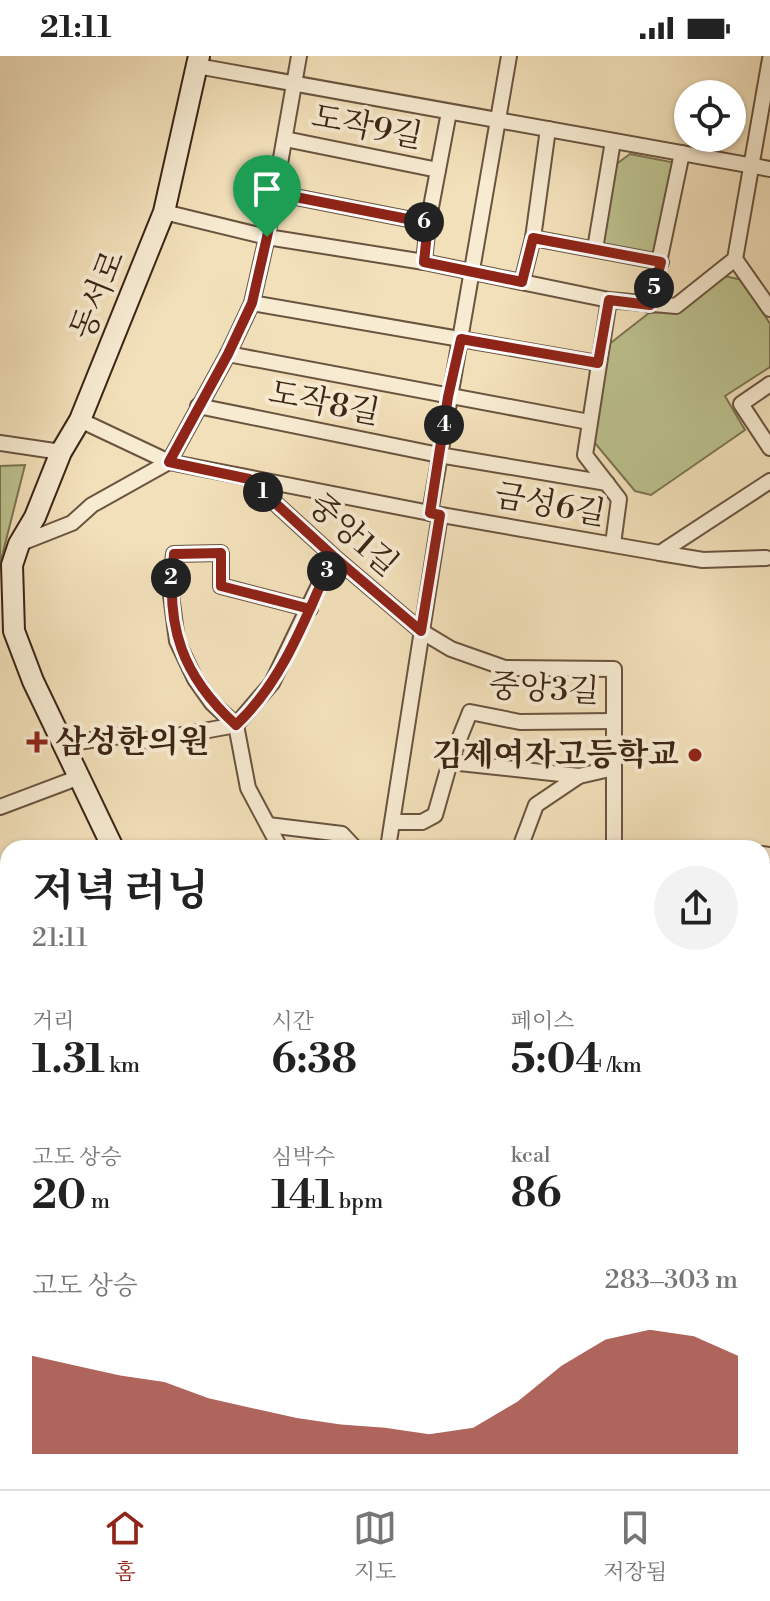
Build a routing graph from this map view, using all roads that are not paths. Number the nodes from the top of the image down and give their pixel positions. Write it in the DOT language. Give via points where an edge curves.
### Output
graph roads {
  1 [pos="299,56"];
  2 [pos="509,56"];
  3 [pos="770,59"];
  4 [pos="198,61"];
  5 [pos="294,84"];
  6 [pos="449,112"];
  7 [pos="497,120"];
  8 [pos="548,129"];
  9 [pos="285,139"];
  10 [pos="613,141"];
  11 [pos="682,153"];
  12 [pos="751,166"];
  13 [pos="770,169"];
  14 [pos="438,170"];
  15 [pos="275,193"];
  16 [pos="164,212"];
  17 [pos="428,223"];
  18 [pos="267,237"];
  19 [pos="533,238"];
  20 [pos="595,249"];
  21 [pos="735,259"];
  22 [pos="424,262"];
  23 [pos="661,262"];
  24 [pos="472,273"];
  25 [pos="522,282"];
  26 [pos="609,300"];
  27 [pos="768,302"];
  28 [pos="252,303"];
  29 [pos="650,305"];
  30 [pos="461,339"];
  31 [pos="228,354"];
  32 [pos="598,363"];
  33 [pos="770,384"];
  34 [pos="448,397"];
  35 [pos="198,406"];
  36 [pos="80,420"];
  37 [pos="589,422"];
  38 [pos="0,443"];
  39 [pos="770,448"];
  40 [pos="61,452"];
  41 [pos="439,455"];
  42 [pos="169,462"];
  43 [pos="249,479"];
  44 [pos="770,481"];
  45 [pos="607,483"];
  46 [pos="435,514"];
  47 [pos="19,544"];
  48 [pos="613,544"];
  49 [pos="660,553"];
  50 [pos="333,556"];
  51 [pos="769,557"];
  52 [pos="310,609"];
  53 [pos="421,631"];
  54 [pos="7,633"];
  55 [pos="614,721"];
  56 [pos="236,725"];
  57 [pos="62,744"];
  58 [pos="450,762"];
  59 [pos="614,768"];
  60 [pos="579,776"];
  61 [pos="77,778"];
  62 [pos="0,807"];
  63 [pos="393,822"];
  64 [pos="268,825"];
  65 [pos="109,840"];
  66 [pos="276,840"];
  67 [pos="348,840"];
  68 [pos="390,840"];
  69 [pos="523,840"];
  70 [pos="614,840"];
  1 -- 5 [label="street, 도작9길"];
  2 -- 7 [label="street"];
  3 -- 12 [label="street"];
  4 -- 5 [label="street, 도작9길"];
  4 -- 16 [label="main road, 동서로"];
  5 -- 6 [label="street"];
  5 -- 9 [label="street, 도작9길"];
  6 -- 7 [label="street"];
  6 -- 14 [label="street"];
  7 -- 8 [label="street"];
  7 -- 24 [label="street"];
  8 -- 10 [label="street"];
  8 -- 19 [label="street"];
  9 -- 14 [label="street, 도작9길"];
  9 -- 15 [label="street, 도작9길"];
  10 -- 11 [label="street"];
  10 -- 20 [label="street"];
  11 -- 12 [label="street"];
  11 -- 23 [label="street"];
  12 -- 13 [label="street"];
  12 -- 21 [label="street"];
  14 -- 17 [label="street"];
  15 -- 17 [label="street"];
  15 -- 18 [label="street, 도작9길"];
  16 -- 18 [label="street"];
  16 -- 36 [label="main road, 동서로"];
  17 -- 22 [label="street"];
  18 -- 22 [label="street"];
  18 -- 28 [label="street, 도작9길"];
  19 -- 20 [label="street"];
  19 -- 25 [label="street"];
  20 -- 23 [label="street"];
  21 -- 27 [label="street"];
  21 -- 29 [label="street" via="676,306"];
  22 -- 24 [label="street"];
  23 -- 29 [label="street"];
  24 -- 25 [label="street"];
  24 -- 30 [label="street"];
  25 -- 26 [label="street"];
  26 -- 29 [label="street"];
  26 -- 32 [label="street"];
  28 -- 30 [label="street"];
  28 -- 31 [label="street, 도작9길"];
  30 -- 32 [label="street"];
  30 -- 34 [label="street"];
  31 -- 34 [label="street, 도작8길"];
  31 -- 35 [label="street, 도작9길"];
  32 -- 37 [label="street"];
  33 -- 39 [label="street" via="741,404"];
  34 -- 37 [label="street, 도작8길"];
  34 -- 41 [label="street"];
  35 -- 41 [label="street, 도작8길"];
  35 -- 42 [label="street, 도작9길"];
  36 -- 40 [label="main road, 동서로"];
  36 -- 42 [label="street, 금성6길"];
  37 -- 45 [label="street" via="585,455"];
  38 -- 40 [label="street"];
  40 -- 47 [label="main road, 동서로"];
  41 -- 45 [label="street, 도작8길"];
  41 -- 46 [label="street"];
  42 -- 43 [label="street, 금성6길"];
  42 -- 47 [label="street" via="92,505 72,523"];
  43 -- 46 [label="street, 금성6길"];
  43 -- 50 [label="street, 중앙1길"];
  44 -- 49 [label="street"];
  45 -- 48 [label="street" via="619,499"];
  46 -- 48 [label="street, 금성6길"];
  46 -- 53 [label="street, 중앙1길"];
  47 -- 54 [label="main road, 동서로" via="12,565"];
  48 -- 49 [label="street, 금성6길"];
  49 -- 51 [label="street, 금성6길" via="703,560"];
  50 -- 52 [label="street"];
  50 -- 53 [label="street, 중앙1길"];
  52 -- 56 [label="street" via="272,683"];
  52 -- 56 [label="street" via="221,586 221,553 174,554 170,587 177,641 195,679"];
  53 -- 55 [label="street, 중앙3길" via="451,649 505,668 614,669"];
  53 -- 63 [label="street, 중앙1길"];
  54 -- 57 [label="main road, 동서로"];
  55 -- 58 [label="street, 중앙3길" via="520,722 470,712"];
  55 -- 59 [label="street, 중앙3길"];
  56 -- 57 [label="street" via="149,741 121,736"];
  56 -- 64 [label="street" via="248,788"];
  57 -- 61 [label="main road, 동서로"];
  58 -- 60 [label="street"];
  58 -- 63 [label="street" via="435,815 422,822"];
  59 -- 60 [label="street"];
  59 -- 70 [label="street, 중앙3길"];
  60 -- 69 [label="street" via="536,805"];
  61 -- 62 [label="street"];
  61 -- 65 [label="main road, 동서로"];
  63 -- 68 [label="street, 중앙1길"];
  64 -- 66 [label="street"];
  64 -- 67 [label="street" via="342,834"];
}
